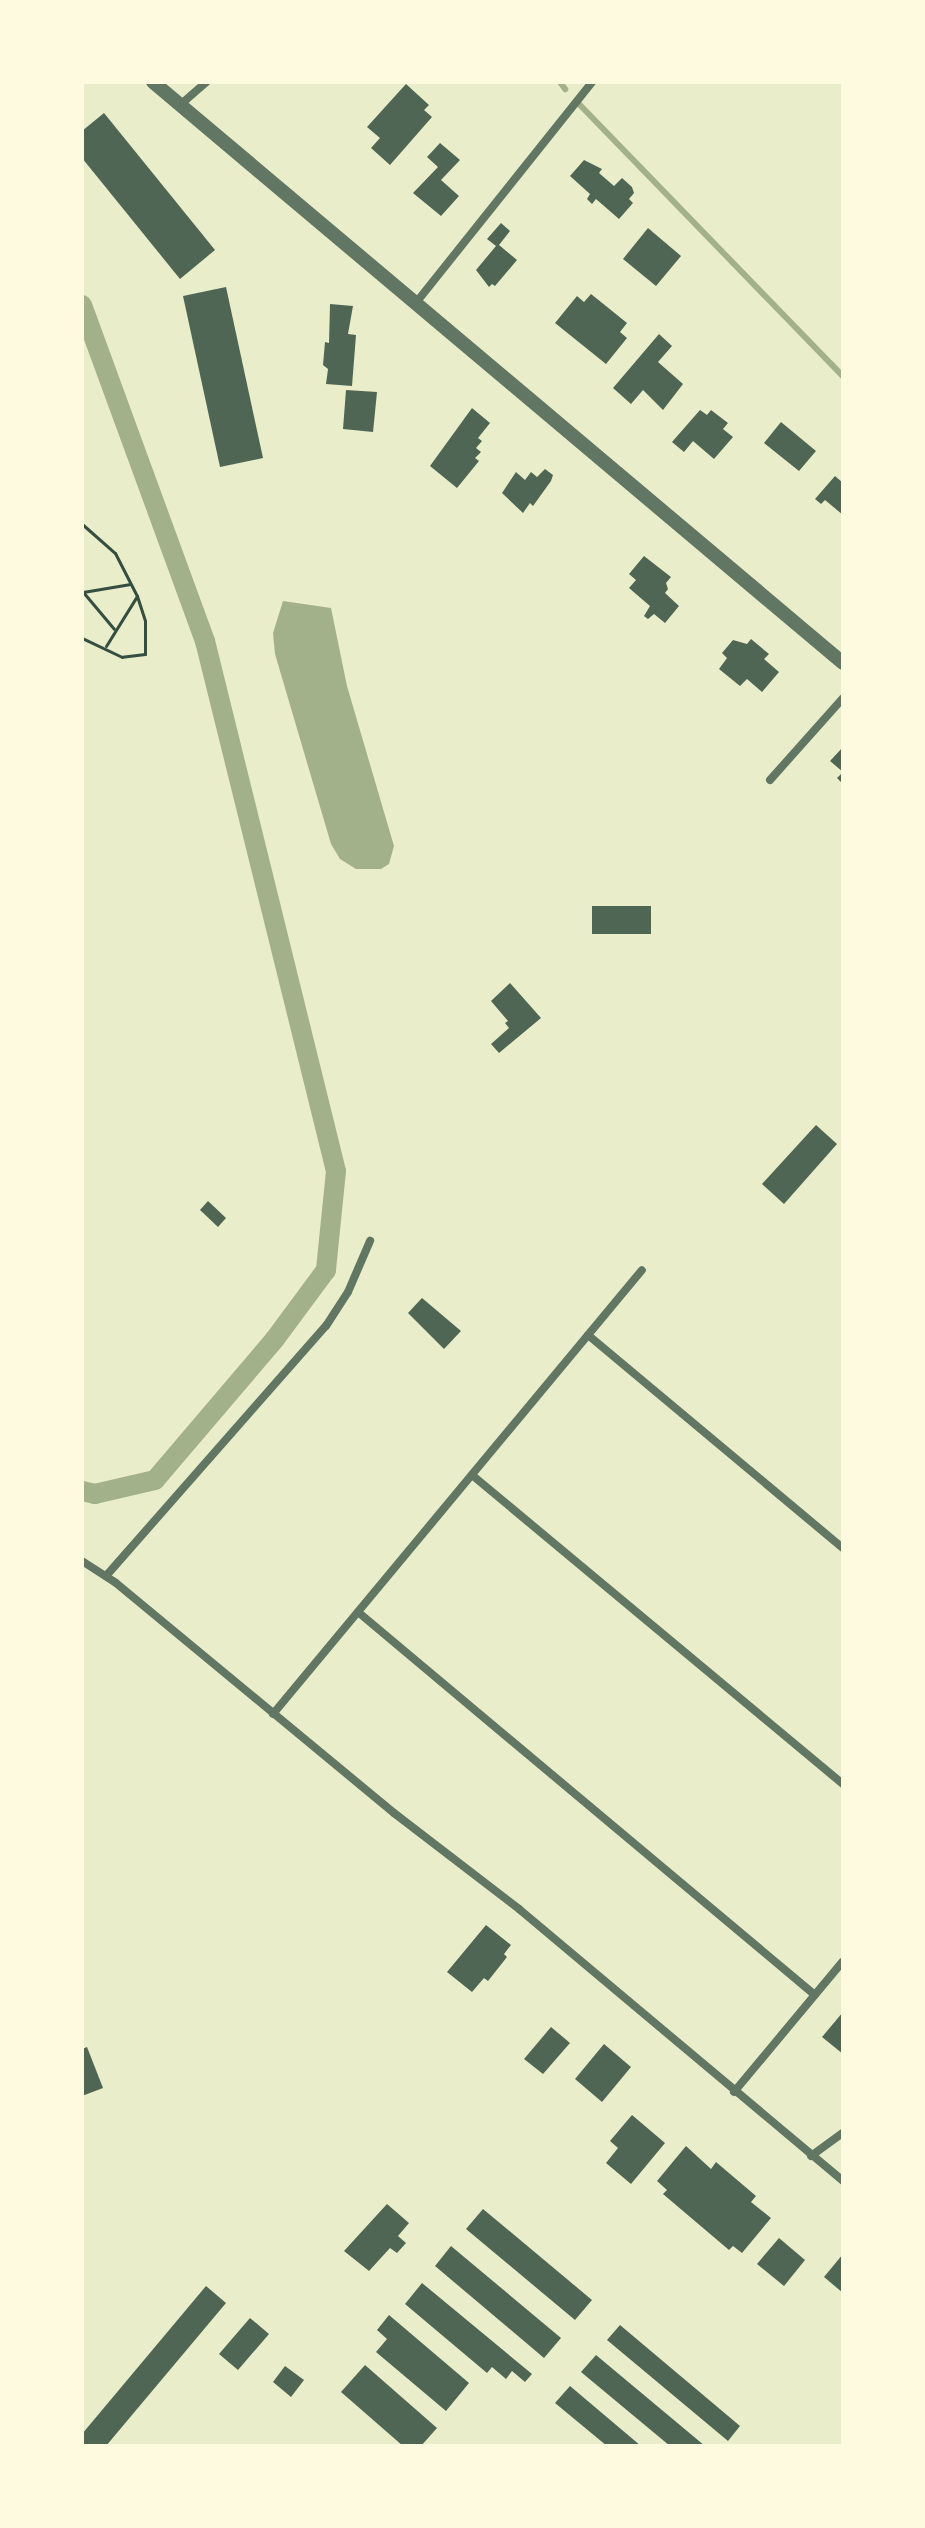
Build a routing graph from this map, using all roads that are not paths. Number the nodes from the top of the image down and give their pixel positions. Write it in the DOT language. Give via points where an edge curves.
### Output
graph roads {
  1 [pos="153,82"];
  2 [pos="206,82"];
  3 [pos="592,82"];
  4 [pos="180,105"];
  5 [pos="415,304"];
  6 [pos="843,663"];
  7 [pos="843,698"];
  8 [pos="770,780"];
  9 [pos="370,1241"];
  10 [pos="642,1270"];
  11 [pos="588,1335"];
  12 [pos="472,1475"];
  13 [pos="843,1548"];
  14 [pos="82,1561"];
  15 [pos="106,1576"];
  16 [pos="358,1612"];
  17 [pos="273,1714"];
  18 [pos="843,1784"];
  19 [pos="843,1961"];
  20 [pos="815,1995"];
  21 [pos="734,2092"];
  22 [pos="843,2133"];
  23 [pos="811,2156"];
  24 [pos="843,2181"];
  1 -- 4 [label="street"];
  2 -- 4 [label="street"];
  3 -- 5 [label="street"];
  4 -- 5 [label="street"];
  5 -- 6 [label="street"];
  7 -- 8 [label="street"];
  9 -- 15 [label="street" via="326,1326"];
  10 -- 11 [label="street"];
  11 -- 12 [label="street"];
  11 -- 13 [label="street"];
  12 -- 16 [label="street"];
  12 -- 18 [label="street"];
  14 -- 15 [label="street"];
  15 -- 17 [label="street"];
  16 -- 17 [label="street"];
  16 -- 20 [label="street"];
  17 -- 21 [label="street" via="519,1909"];
  19 -- 20 [label="street"];
  20 -- 21 [label="street"];
  21 -- 23 [label="street"];
  22 -- 23 [label="street"];
  23 -- 24 [label="street"];
}
